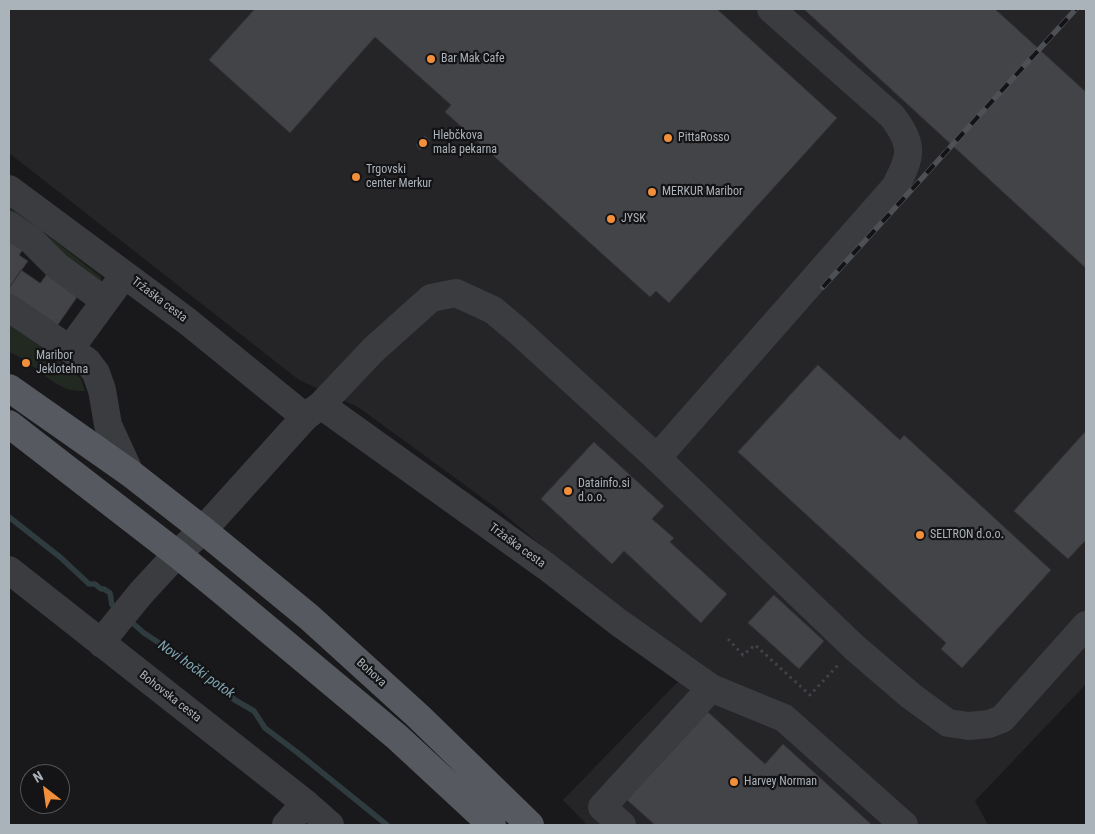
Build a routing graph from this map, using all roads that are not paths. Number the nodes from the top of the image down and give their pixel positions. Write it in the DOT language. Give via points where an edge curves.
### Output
graph roads {
  1 [pos="771,9"];
  2 [pos="9,188"];
  3 [pos="9,225"];
  4 [pos="124,274"];
  5 [pos="105,301"];
  6 [pos="9,308"];
  7 [pos="70,350"];
  8 [pos="9,388"];
  9 [pos="313,411"];
  10 [pos="9,424"];
  11 [pos="657,458"];
  12 [pos="130,473"];
  13 [pos="203,530"];
  14 [pos="177,554"];
  15 [pos="9,570"];
  16 [pos="1086,625"];
  17 [pos="106,637"];
  18 [pos="711,688"];
  19 [pos="306,803"];
  20 [pos="286,825"];
  21 [pos="330,825"];
  22 [pos="492,825"];
  23 [pos="530,825"];
  24 [pos="622,825"];
  25 [pos="904,825"];
  1 -- 11 [label="street" via="892,116 905,133 908,157 895,187"];
  2 -- 4 [label="street, Tržaška cesta"];
  3 -- 5 [label="street"];
  4 -- 5 [label="street"];
  4 -- 9 [label="street, Tržaška cesta"];
  5 -- 7 [label="street"];
  6 -- 7 [label="street"];
  7 -- 12 [label="street" via="87,361 96,373 108,426"];
  8 -- 12 [label="main road"];
  9 -- 11 [label="street" via="373,350 431,298 456,293 493,310"];
  9 -- 13 [label="street"];
  9 -- 18 [label="street, Tržaška cesta" via="547,567"];
  10 -- 14 [label="main road"];
  11 -- 16 [label="street" via="855,648 948,723 969,726 1002,719"];
  12 -- 13 [label="main road"];
  13 -- 14 [label="street"];
  13 -- 23 [label="main road, Bohova" via="316,624 418,716"];
  14 -- 17 [label="street"];
  14 -- 22 [label="main road" via="397,737"];
  15 -- 17 [label="street, Bohovska cesta"];
  17 -- 19 [label="street, Bohovska cesta"];
  18 -- 24 [label="street" via="602,807"];
  18 -- 25 [label="street, Tržaška cesta" via="784,718"];
  19 -- 20 [label="street"];
  19 -- 21 [label="street, Bohovska cesta"];
}
